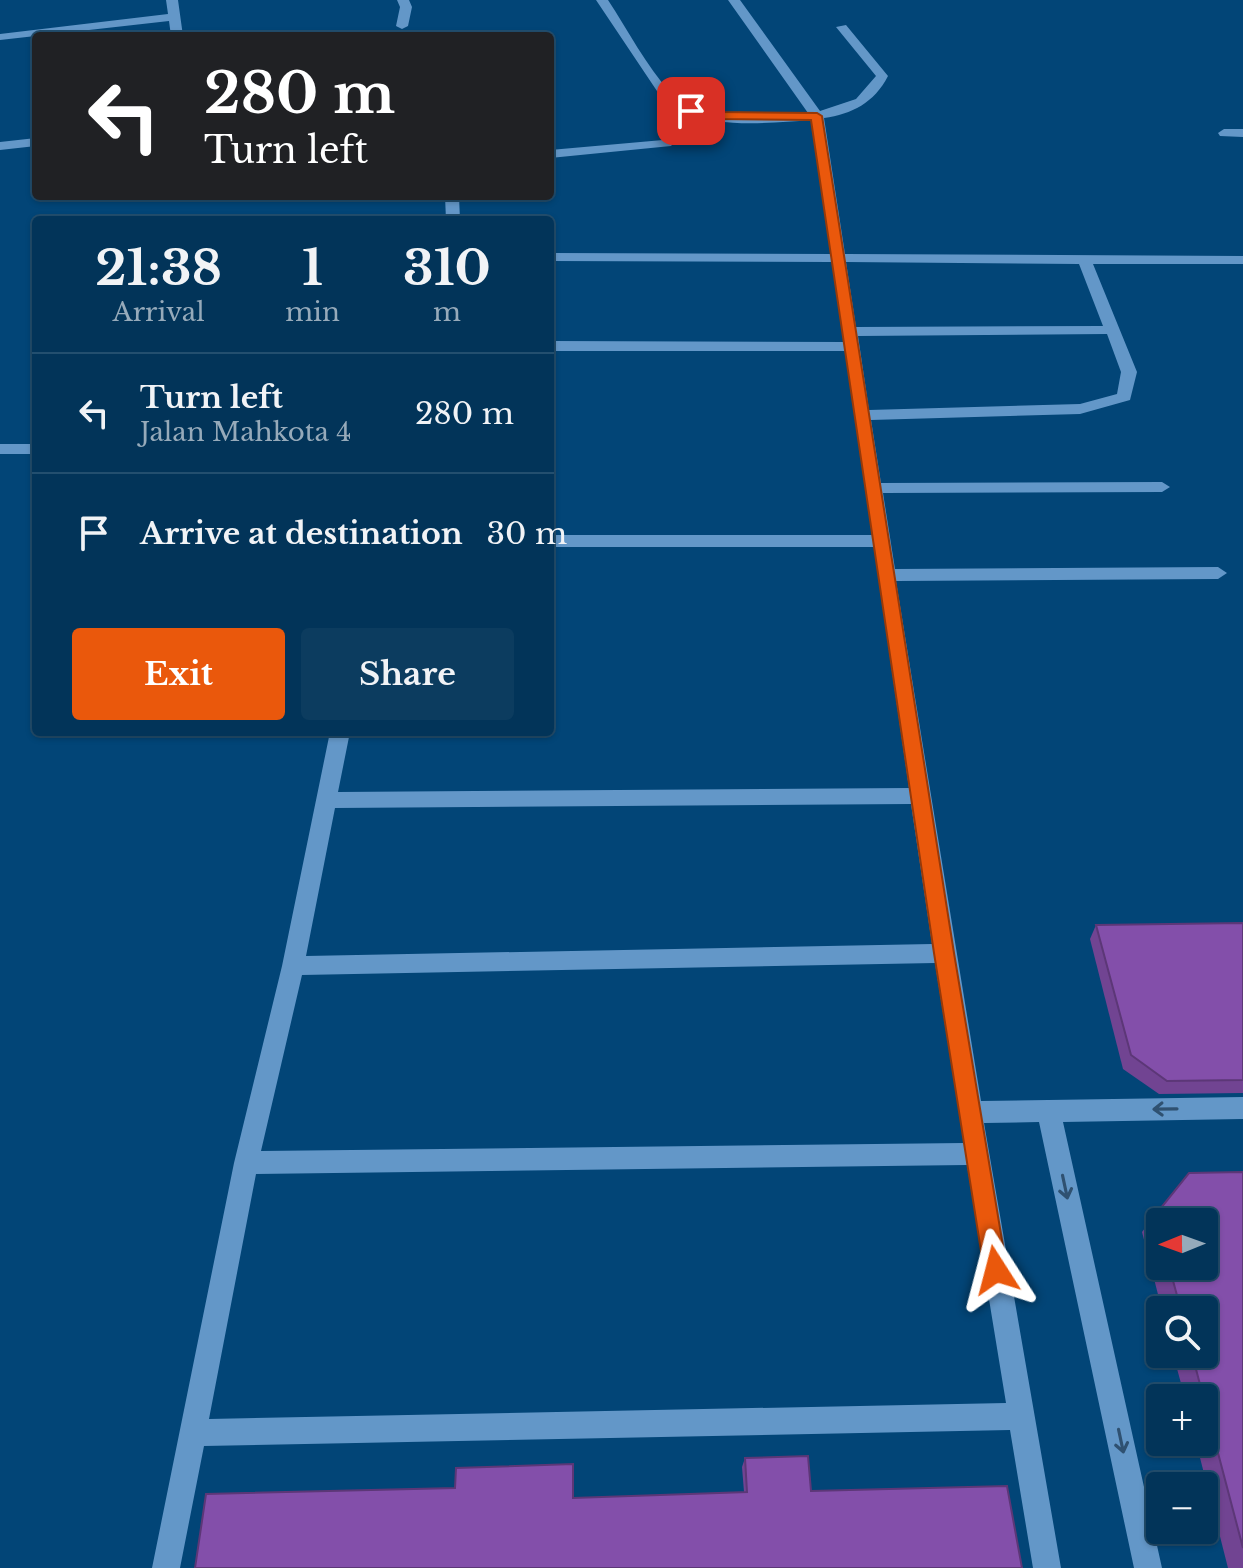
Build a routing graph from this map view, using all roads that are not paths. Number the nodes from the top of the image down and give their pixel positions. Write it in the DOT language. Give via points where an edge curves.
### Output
graph roads {
  1 [pos="172,0"];
  2 [pos="403,0"];
  3 [pos="602,0"];
  4 [pos="734,0"];
  5 [pos="174,17"];
  6 [pos="402,26"];
  7 [pos="842,27"];
  8 [pos="44,32"];
  9 [pos="176,32"];
  10 [pos="32,33"];
  11 [pos="0,37"];
  12 [pos="678,105"];
  13 [pos="817,116"];
  14 [pos="1224,133"];
  15 [pos="1243,133"];
  16 [pos="32,142"];
  17 [pos="0,146"];
  18 [pos="554,154"];
  19 [pos="554,257"];
  20 [pos="1084,259"];
  21 [pos="841,260"];
  22 [pos="1243,260"];
  23 [pos="1112,330"];
  24 [pos="851,339"];
  25 [pos="554,346"];
  26 [pos="863,415"];
  27 [pos="0,449"];
  28 [pos="32,449"];
  29 [pos="1162,487"];
  30 [pos="874,488"];
  31 [pos="554,541"];
  32 [pos="881,541"];
  33 [pos="1218,573"];
  34 [pos="887,575"];
  35 [pos="334,739"];
  36 [pos="921,796"];
  37 [pos="327,800"];
  38 [pos="944,953"];
  39 [pos="293,966"];
  40 [pos="1243,1108"];
  41 [pos="1049,1111"];
  42 [pos="970,1112"];
  43 [pos="977,1154"];
  44 [pos="246,1163"];
  45 [pos="1019,1416"];
  46 [pos="193,1433"];
  47 [pos="166,1568"];
  48 [pos="1047,1568"];
  49 [pos="1148,1568"];
  1 -- 5 [label="street"];
  2 -- 6 [label="street"];
  3 -- 12 [label="street" via="665,94"];
  4 -- 13 [label="street"];
  5 -- 8 [label="street"];
  5 -- 9 [label="street"];
  7 -- 13 [label="street" via="882,76 876,90 860,103"];
  10 -- 11 [label="street"];
  12 -- 13 [label="street" via="704,115"];
  12 -- 18 [label="street" via="675,135 667,143"];
  13 -- 21 [label="street"];
  14 -- 15 [label="street"];
  16 -- 17 [label="street"];
  19 -- 21 [label="street"];
  20 -- 21 [label="street"];
  20 -- 22 [label="street"];
  20 -- 23 [label="street"];
  21 -- 24 [label="street"];
  23 -- 24 [label="street"];
  23 -- 26 [label="street" via="1129,372 1129,386 1124,397 1109,404"];
  24 -- 25 [label="street"];
  24 -- 26 [label="street"];
  26 -- 30 [label="street"];
  27 -- 28 [label="street"];
  29 -- 30 [label="street"];
  30 -- 32 [label="street"];
  31 -- 32 [label="street"];
  32 -- 34 [label="street"];
  33 -- 34 [label="street"];
  34 -- 36 [label="street"];
  35 -- 37 [label="street"];
  36 -- 37 [label="street"];
  36 -- 38 [label="street"];
  37 -- 39 [label="street"];
  38 -- 39 [label="street"];
  38 -- 42 [label="street"];
  39 -- 44 [label="street"];
  40 -- 41 [label="street, one-way"];
  41 -- 42 [label="street"];
  41 -- 49 [label="street, one-way"];
  42 -- 43 [label="street"];
  43 -- 44 [label="street"];
  43 -- 45 [label="street"];
  44 -- 46 [label="street"];
  45 -- 46 [label="street"];
  45 -- 48 [label="street"];
  46 -- 47 [label="street"];
}
